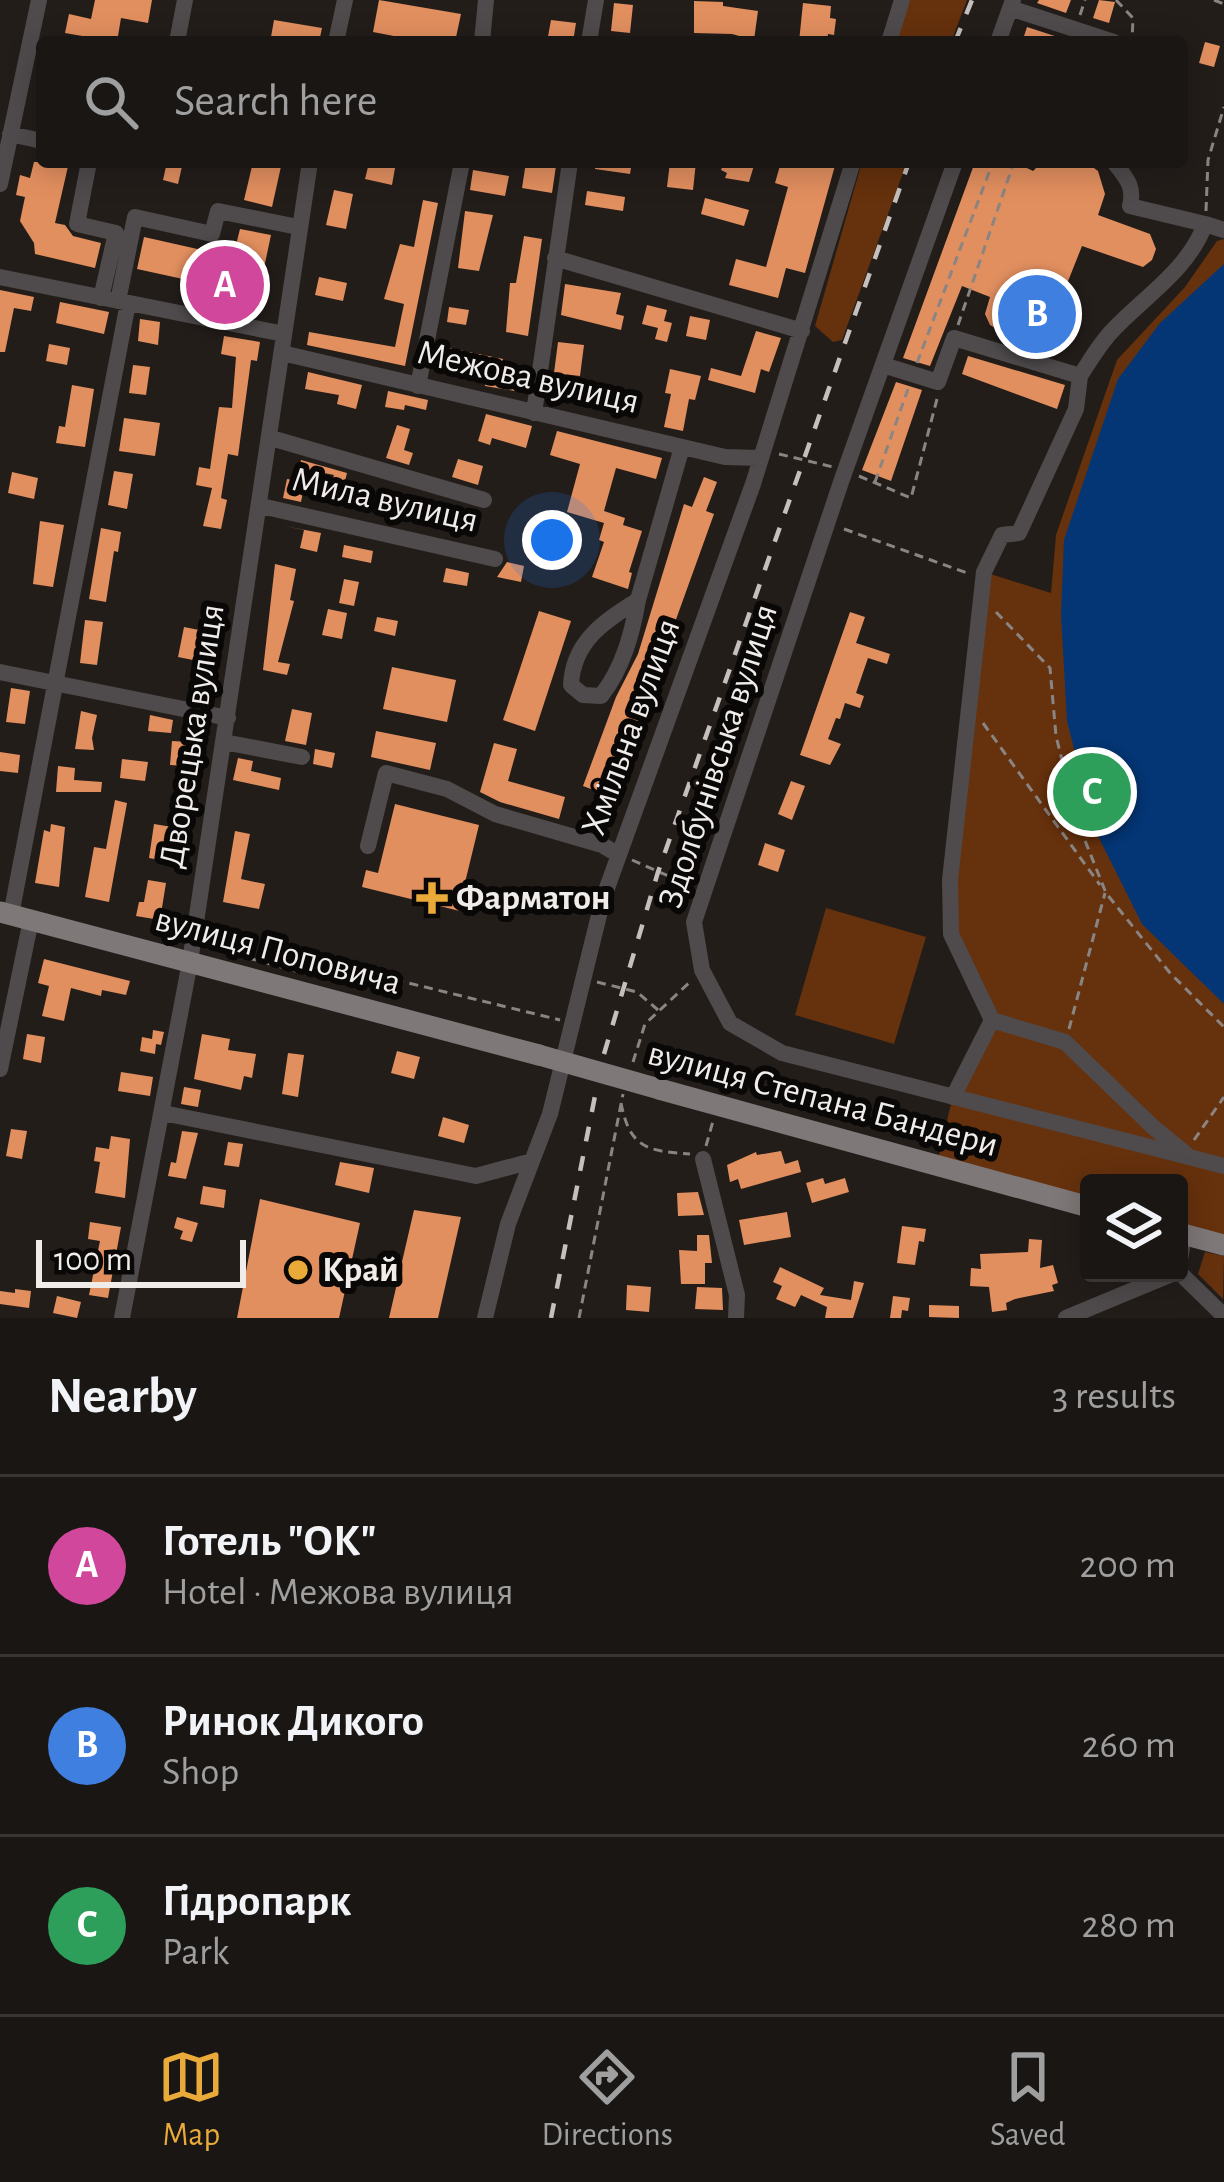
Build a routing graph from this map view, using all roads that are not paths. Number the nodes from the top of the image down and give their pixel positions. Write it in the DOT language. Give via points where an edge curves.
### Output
graph roads {
  1 [pos="39,0"];
  2 [pos="185,0"];
  3 [pos="345,0"];
  4 [pos="486,0"];
  5 [pos="596,0"];
  6 [pos="902,0"];
  7 [pos="1012,4"];
  8 [pos="178,36"];
  9 [pos="337,36"];
  10 [pos="483,36"];
  11 [pos="590,36"];
  12 [pos="891,36"];
  13 [pos="1000,36"];
  14 [pos="1098,36"];
  15 [pos="10,134"];
  16 [pos="36,140"];
  17 [pos="88,168"];
  18 [pos="309,168"];
  19 [pos="461,168"];
  20 [pos="569,168"];
  21 [pos="851,168"];
  22 [pos="953,168"];
  23 [pos="1119,168"];
  24 [pos="0,184"];
  25 [pos="1205,224"];
  26 [pos="298,227"];
  27 [pos="1224,230"];
  28 [pos="555,258"];
  29 [pos="0,277"];
  30 [pos="116,300"];
  31 [pos="802,331"];
  32 [pos="283,344"];
  33 [pos="883,364"];
  34 [pos="1080,376"];
  35 [pos="418,386"];
  36 [pos="534,413"];
  37 [pos="271,438"];
  38 [pos="682,448"];
  39 [pos="759,458"];
  40 [pos="484,500"];
  41 [pos="260,506"];
  42 [pos="495,559"];
  43 [pos="638,600"];
  44 [pos="0,672"];
  45 [pos="58,685"];
  46 [pos="228,718"];
  47 [pos="224,742"];
  48 [pos="302,757"];
  49 [pos="368,846"];
  50 [pos="619,855"];
  51 [pos="14,916"];
  52 [pos="190,962"];
  53 [pos="992,1020"];
  54 [pos="539,1055"];
  55 [pos="0,1070"];
  56 [pos="952,1097"];
  57 [pos="163,1113"];
  58 [pos="704,1154"];
  59 [pos="1188,1156"];
  60 [pos="532,1161"];
  61 [pos="1222,1167"];
  62 [pos="1080,1205"];
  63 [pos="1188,1236"];
  64 [pos="1224,1245"];
  65 [pos="1188,1280"];
  66 [pos="1150,1282"];
  67 [pos="737,1295"];
  68 [pos="1224,1316"];
  69 [pos="122,1318"];
  70 [pos="485,1318"];
  71 [pos="736,1318"];
  72 [pos="752,1318"];
  73 [pos="1066,1318"];
  1 -- 15 [label="street"];
  2 -- 8 [label="street"];
  3 -- 9 [label="street"];
  4 -- 10 [label="street"];
  5 -- 11 [label="street"];
  6 -- 12 [label="street"];
  7 -- 13 [label="street"];
  7 -- 14 [label="street"];
  15 -- 16 [label="street"];
  15 -- 24 [label="street"];
  17 -- 30 [label="street" via="77,224 116,233"];
  18 -- 26 [label="street, Дворецька вулиця"];
  19 -- 35 [label="street"];
  20 -- 28 [label="street"];
  21 -- 31 [label="street, Хмільна вулиця"];
  22 -- 33 [label="street, Здолбунівська вулиця"];
  23 -- 25 [label="street" via="1133,194 1130,206"];
  25 -- 27 [label="street"];
  25 -- 34 [label="street" via="1198,243 1111,332"];
  26 -- 30 [label="street" via="218,211 212,234 135,217"];
  26 -- 32 [label="street, Дворецька вулиця"];
  28 -- 31 [label="street"];
  28 -- 36 [label="street"];
  29 -- 30 [label="street, Межова вулиця"];
  30 -- 32 [label="street, Межова вулиця"];
  30 -- 45 [label="street"];
  31 -- 39 [label="street, Хмільна вулиця"];
  32 -- 35 [label="street, Межова вулиця"];
  32 -- 37 [label="street, Дворецька вулиця"];
  33 -- 34 [label="street" via="938,382 954,338"];
  33 -- 56 [label="street, Здолбунівська вулиця" via="694,922 702,970 730,1023 782,1053"];
  34 -- 53 [label="street" via="1076,409 1019,533 1002,536 983,579 951,934"];
  35 -- 36 [label="street, Межова вулиця"];
  36 -- 38 [label="street, Межова вулиця"];
  37 -- 40 [label="street"];
  37 -- 41 [label="street, Дворецька вулиця"];
  38 -- 39 [label="street, Межова вулиця"];
  38 -- 43 [label="street"];
  39 -- 50 [label="street, Хмільна вулиця"];
  41 -- 42 [label="street, Мила вулиця"];
  41 -- 46 [label="street, Дворецька вулиця"];
  43 -- 43 [label="street" via="604,621 572,661 571,685 583,695 602,696 614,680"];
  44 -- 45 [label="street"];
  45 -- 46 [label="street"];
  45 -- 51 [label="street"];
  46 -- 47 [label="street, Дворецька вулиця"];
  47 -- 48 [label="street"];
  47 -- 52 [label="street, Дворецька вулиця"];
  49 -- 50 [label="street" via="386,773"];
  50 -- 60 [label="street, Хмільна вулиця"];
  51 -- 52 [label="main road, вулиця Поповича"];
  51 -- 55 [label="street"];
  52 -- 54 [label="main road, вулиця Поповича"];
  52 -- 57 [label="street, Дворецька вулиця"];
  53 -- 56 [label="street"];
  53 -- 59 [label="street" via="1065,1042"];
  54 -- 62 [label="main road, вулиця Степана Бандери, bridge"];
  56 -- 59 [label="street, Здолбунівська вулиця"];
  57 -- 60 [label="street" via="476,1176"];
  57 -- 69 [label="street, Дворецька вулиця"];
  58 -- 67 [label="street"];
  59 -- 61 [label="street, Здолбунівська вулиця"];
  60 -- 70 [label="street, Хмільна вулиця"];
  63 -- 64 [label="main road"];
  65 -- 68 [label="street"];
  66 -- 73 [label="street"];
  67 -- 71 [label="street"];
  67 -- 72 [label="street"];
}
